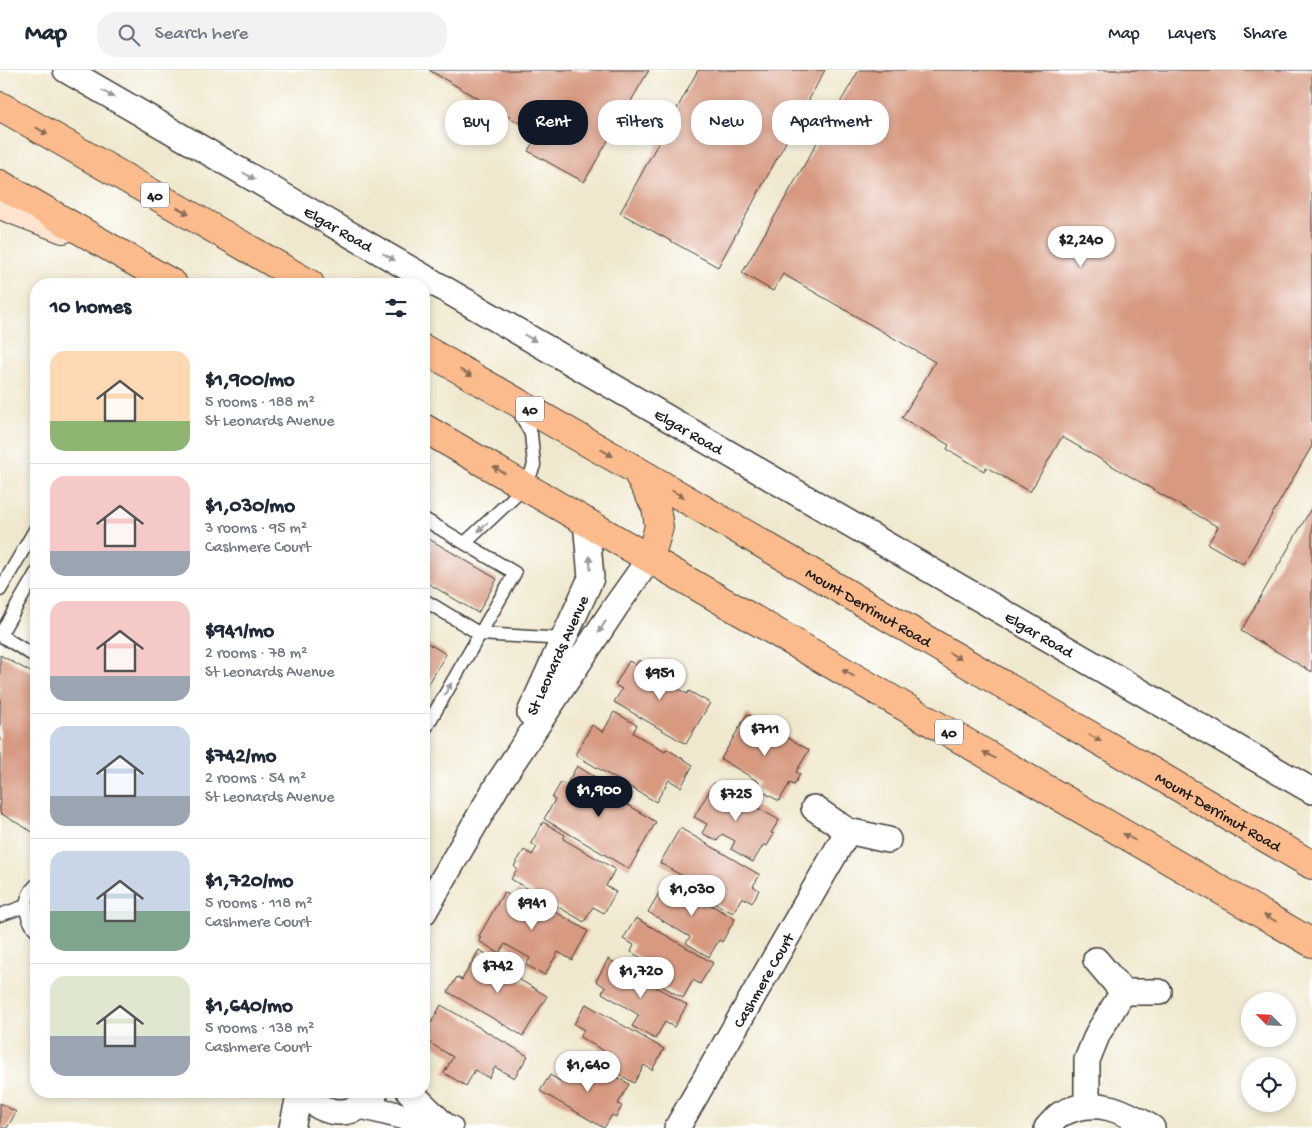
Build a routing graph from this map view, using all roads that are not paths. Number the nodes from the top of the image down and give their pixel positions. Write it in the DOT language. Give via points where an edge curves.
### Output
graph roads {
  1 [pos="66,70"];
  2 [pos="0,106"];
  3 [pos="0,184"];
  4 [pos="0,205"];
  5 [pos="111,248"];
  6 [pos="158,278"];
  7 [pos="300,278"];
  8 [pos="425,278"];
  9 [pos="430,281"];
  10 [pos="430,351"];
  11 [pos="511,398"];
  12 [pos="430,431"];
  13 [pos="430,441"];
  14 [pos="466,452"];
  15 [pos="636,470"];
  16 [pos="526,486"];
  17 [pos="586,521"];
  18 [pos="430,523"];
  19 [pos="30,538"];
  20 [pos="465,543"];
  21 [pos="650,558"];
  22 [pos="30,583"];
  23 [pos="0,590"];
  24 [pos="430,604"];
  25 [pos="480,634"];
  26 [pos="0,635"];
  27 [pos="565,639"];
  28 [pos="30,653"];
  29 [pos="430,721"];
  30 [pos="498,784"];
  31 [pos="1312,791"];
  32 [pos="814,808"];
  33 [pos="848,831"];
  34 [pos="888,840"];
  35 [pos="1312,865"];
  36 [pos="30,893"];
  37 [pos="430,902"];
  38 [pos="26,906"];
  39 [pos="0,915"];
  40 [pos="30,921"];
  41 [pos="1312,943"];
  42 [pos="1096,960"];
  43 [pos="1124,992"];
  44 [pos="1159,992"];
  45 [pos="298,1098"];
  46 [pos="306,1098"];
  47 [pos="417,1098"];
  48 [pos="368,1099"];
  49 [pos="1087,1105"];
  50 [pos="324,1120"];
  51 [pos="448,1127"];
  52 [pos="292,1128"];
  53 [pos="677,1128"];
  54 [pos="1047,1128"];
  55 [pos="1152,1128"];
  1 -- 8 [label="street, Elgar Road, one-way"];
  2 -- 7 [label="main road, 40, one-way"];
  3 -- 5 [label="main road"];
  4 -- 5 [label="street"];
  5 -- 6 [label="main road"];
  9 -- 31 [label="street, Elgar Road, one-way"];
  10 -- 11 [label="main road, Mount Derrimut Road / 40, one-way"];
  11 -- 15 [label="main road, Mount Derrimut Road / 40, one-way"];
  11 -- 16 [label="lane" via="531,434 534,466"];
  12 -- 14 [label="main road, 40"];
  13 -- 14 [label="lane"];
  16 -- 14 [label="main road, 40, one-way"];
  15 -- 21 [label="main road" via="656,507 659,527"];
  15 -- 35 [label="main road, Mount Derrimut Road / 40, one-way"];
  16 -- 17 [label="main road, 40"];
  16 -- 20 [label="lane, one-way"];
  17 -- 21 [label="main road, 40"];
  27 -- 17 [label="street, St Leonards Avenue, one-way" via="591,578"];
  18 -- 20 [label="lane"];
  19 -- 23 [label="lane"];
  20 -- 25 [label="lane" via="515,573"];
  21 -- 30 [label="street, St Leonards Avenue, one-way"];
  41 -- 21 [label="main road, 40, one-way"];
  22 -- 26 [label="lane"];
  24 -- 25 [label="lane"];
  25 -- 27 [label="lane"];
  29 -- 25 [label="lane, one-way"];
  26 -- 28 [label="lane"];
  27 -- 30 [label="street, St Leonards Avenue"];
  30 -- 37 [label="street, St Leonards Avenue"];
  32 -- 33 [label="street"];
  33 -- 34 [label="street"];
  33 -- 53 [label="street, Cashmere Court"];
  36 -- 38 [label="lane"];
  38 -- 39 [label="lane"];
  38 -- 40 [label="lane"];
  42 -- 43 [label="street"];
  43 -- 44 [label="street"];
  43 -- 49 [label="street" via="1098,1033 1087,1060"];
  45 -- 52 [label="street"];
  46 -- 50 [label="street" via="319,1108"];
  47 -- 51 [label="street"];
  48 -- 50 [label="street" via="347,1112"];
  48 -- 51 [label="street"];
  49 -- 54 [label="street" via="1060,1115"];
  49 -- 55 [label="street" via="1111,1107"];
}
